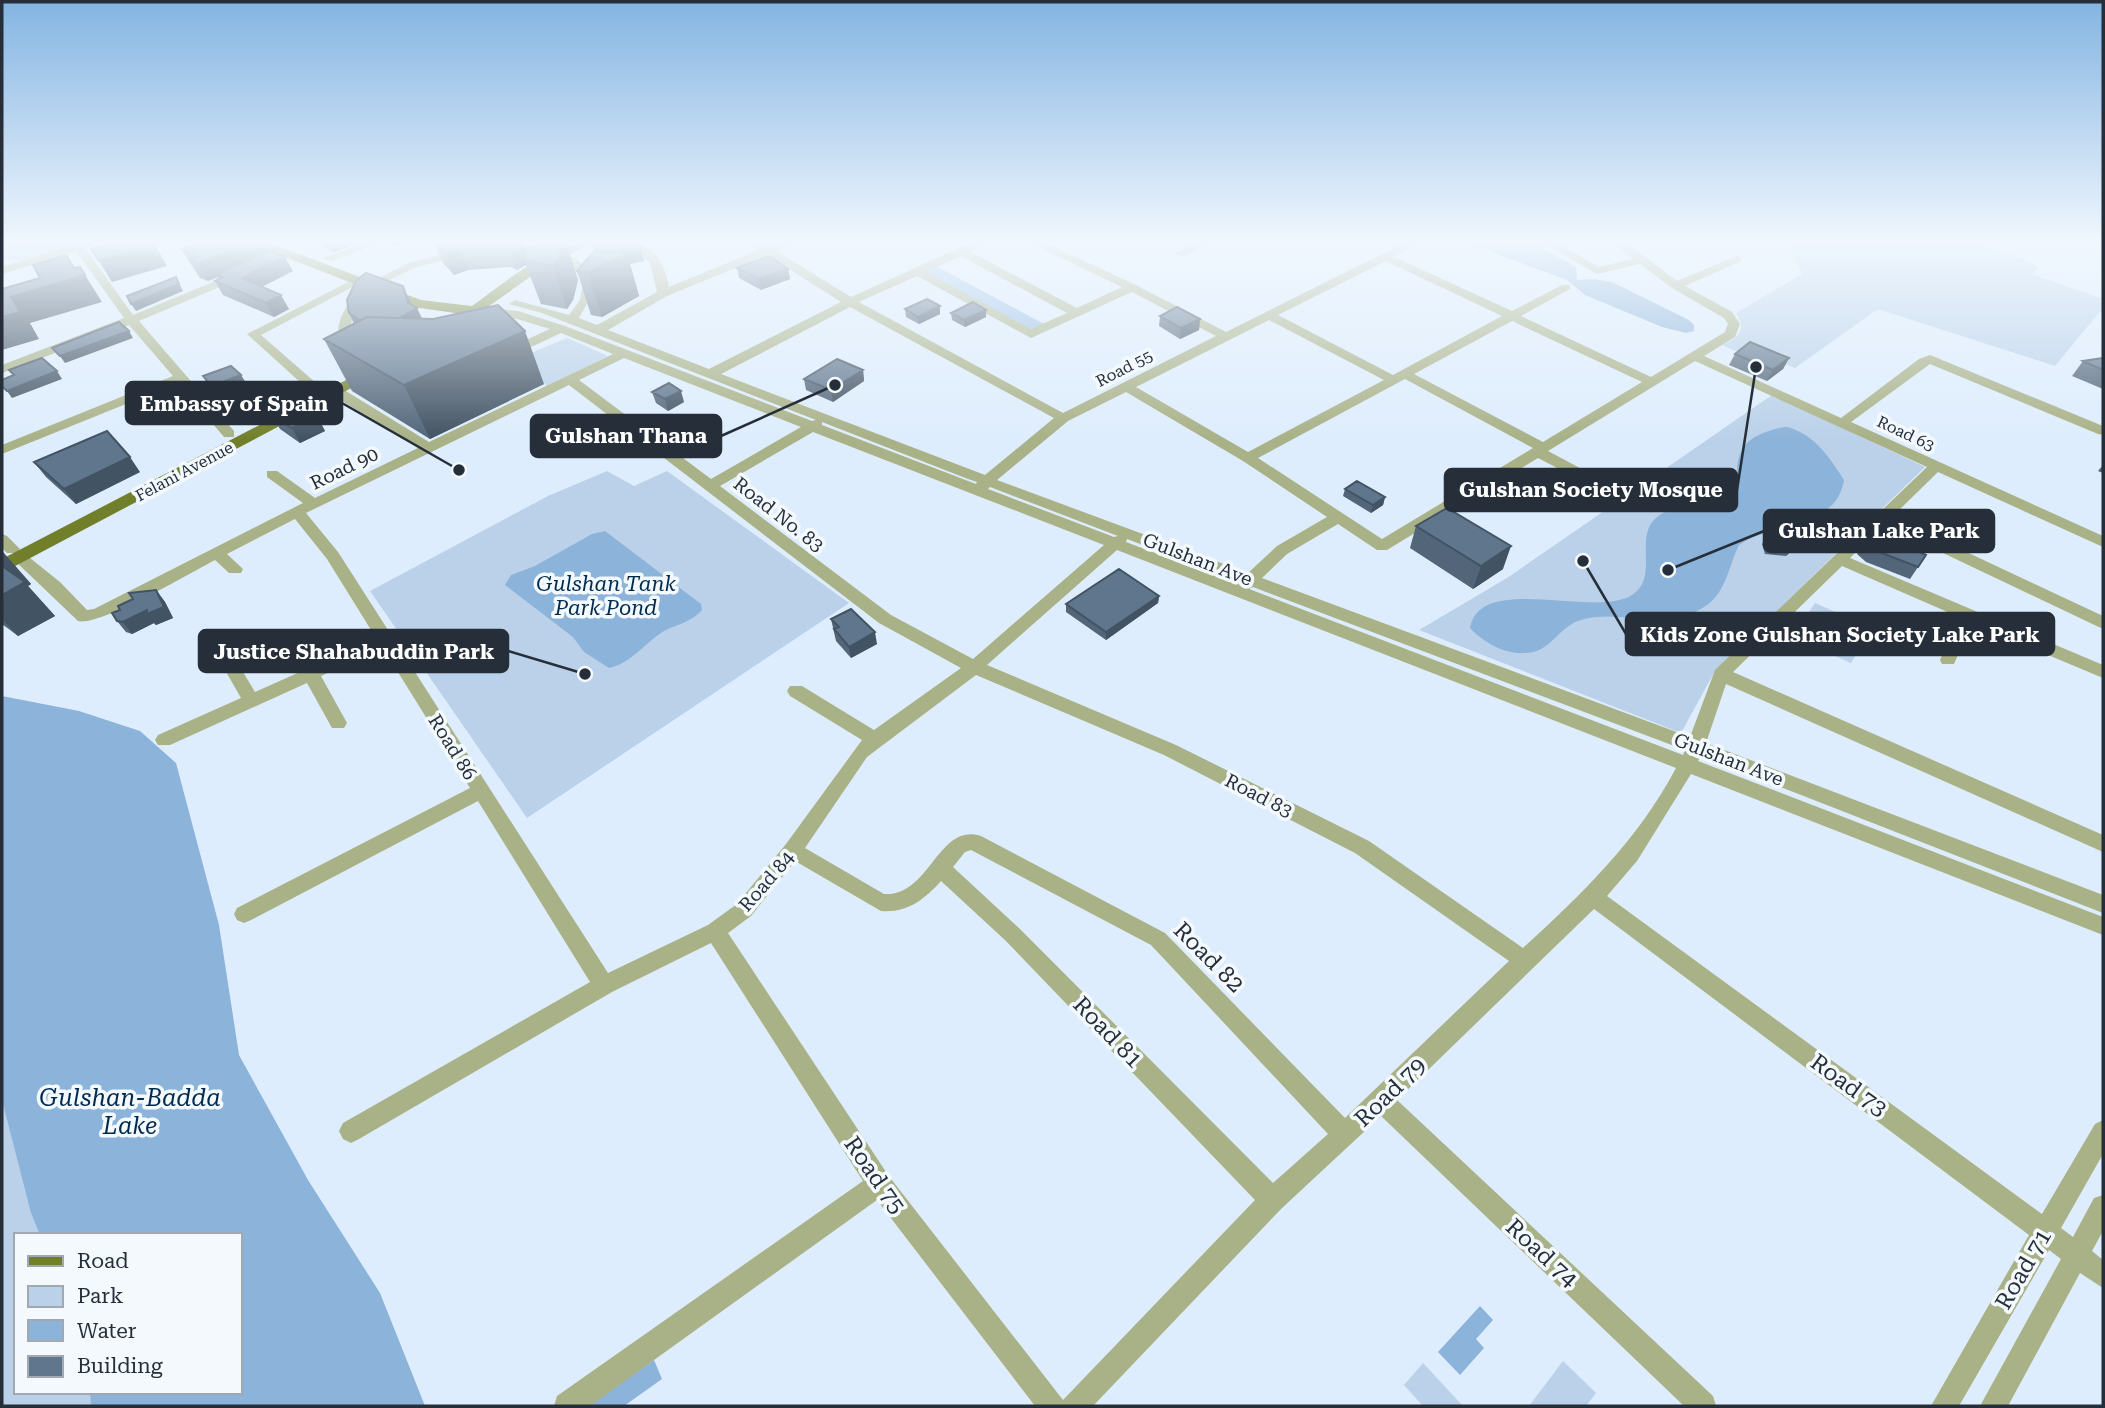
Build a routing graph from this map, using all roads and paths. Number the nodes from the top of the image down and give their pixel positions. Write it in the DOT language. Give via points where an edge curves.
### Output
graph roads {
  1 [pos="122,308"];
  2 [pos="158,308"];
  3 [pos="312,308"];
  4 [pos="350,308"];
  5 [pos="469,308"];
  6 [pos="481,308"];
  7 [pos="580,308"];
  8 [pos="637,308"];
  9 [pos="839,308"];
  10 [pos="860,308"];
  11 [pos="983,308"];
  12 [pos="1067,308"];
  13 [pos="1085,308"];
  14 [pos="1171,308"];
  15 [pos="1284,308"];
  16 [pos="1495,308"];
  17 [pos="1529,308"];
  18 [pos="1715,308"];
  19 [pos="1075,312"];
  20 [pos="1269,315"];
  21 [pos="1513,316"];
  22 [pos="131,320"];
  23 [pos="566,325"];
  24 [pos="438,329"];
  25 [pos="598,330"];
  26 [pos="1226,337"];
  27 [pos="1698,353"];
  28 [pos="622,354"];
  29 [pos="496,357"];
  30 [pos="376,359"];
  31 [pos="2,369"];
  32 [pos="708,375"];
  33 [pos="180,377"];
  34 [pos="1399,377"];
  35 [pos="569,379"];
  36 [pos="1652,382"];
  37 [pos="1125,386"];
  38 [pos="317,390"];
  39 [pos="336,391"];
  40 [pos="824,418"];
  41 [pos="1063,418"];
  42 [pos="1842,423"];
  43 [pos="811,427"];
  44 [pos="2103,431"];
  45 [pos="229,435"];
  46 [pos="428,448"];
  47 [pos="2,450"];
  48 [pos="1541,450"];
  49 [pos="1248,458"];
  50 [pos="1936,466"];
  51 [pos="272,474"];
  52 [pos="710,486"];
  53 [pos="983,486"];
  54 [pos="1620,495"];
  55 [pos="306,508"];
  56 [pos="1338,517"];
  57 [pos="1882,519"];
  58 [pos="1121,539"];
  59 [pos="2103,542"];
  60 [pos="9,550"];
  61 [pos="217,553"];
  62 [pos="1839,559"];
  63 [pos="2,567"];
  64 [pos="235,569"];
  65 [pos="1245,586"];
  66 [pos="1968,614"];
  67 [pos="2103,623"];
  68 [pos="386,640"];
  69 [pos="225,656"];
  70 [pos="1948,660"];
  71 [pos="974,667"];
  72 [pos="2103,672"];
  73 [pos="1721,674"];
  74 [pos="312,675"];
  75 [pos="796,691"];
  76 [pos="252,701"];
  77 [pos="338,723"];
  78 [pos="875,739"];
  79 [pos="164,740"];
  80 [pos="1692,755"];
  81 [pos="481,791"];
  82 [pos="2103,844"];
  83 [pos="793,850"];
  84 [pos="940,868"];
  85 [pos="1593,897"];
  86 [pos="2103,904"];
  87 [pos="244,914"];
  88 [pos="2103,926"];
  89 [pos="715,931"];
  90 [pos="1524,960"];
  91 [pos="604,985"];
  92 [pos="1381,1101"];
  93 [pos="351,1131"];
  94 [pos="2103,1132"];
  95 [pos="1345,1135"];
  96 [pos="879,1184"];
  97 [pos="1272,1200"];
  98 [pos="2103,1207"];
  99 [pos="2045,1232"];
  100 [pos="2077,1255"];
  101 [pos="2103,1275"];
  102 [pos="567,1406"];
  103 [pos="1052,1406"];
  104 [pos="1074,1406"];
  105 [pos="1703,1406"];
  106 [pos="1944,1406"];
  107 [pos="1993,1406"];
  1 -- 22 [label="street"];
  2 -- 22 [label="street"];
  3 -- 38 [label="street" via="253,334"];
  4 -- 30 [label="street" via="343,328 349,342"];
  5 -- 24 [label="main road"];
  6 -- 23 [label="street, Gulshan Ave"];
  7 -- 23 [label="street"];
  8 -- 25 [label="street"];
  9 -- 32 [label="street"];
  10 -- 41 [label="street"];
  11 -- 19 [label="street" via="1031,334"];
  12 -- 19 [label="street"];
  13 -- 19 [label="street"];
  14 -- 26 [label="street"];
  15 -- 20 [label="street, Road 55"];
  16 -- 21 [label="street"];
  17 -- 21 [label="street"];
  18 -- 27 [label="street" via="1734,324 1731,334"];
  20 -- 26 [label="street, Road 55"];
  20 -- 34 [label="street"];
  21 -- 34 [label="street"];
  21 -- 36 [label="street"];
  22 -- 31 [label="street"];
  22 -- 33 [label="street"];
  23 -- 25 [label="street, Gulshan Ave"];
  23 -- 28 [label="street, Gulshan Ave"];
  23 -- 29 [label="street"];
  25 -- 32 [label="street, Gulshan Ave"];
  26 -- 37 [label="street, Road 55"];
  27 -- 36 [label="street"];
  27 -- 42 [label="street, Road 63"];
  28 -- 35 [label="street, Road 90"];
  28 -- 43 [label="street, Gulshan Ave"];
  30 -- 38 [label="main road, Felani Avenue"];
  30 -- 39 [label="main road, Felani Avenue"];
  32 -- 40 [label="street, Gulshan Ave"];
  33 -- 45 [label="street"];
  33 -- 47 [label="street"];
  34 -- 48 [label="street"];
  34 -- 49 [label="street"];
  35 -- 46 [label="street, Road 90"];
  35 -- 52 [label="street, Road No. 83"];
  36 -- 48 [label="street"];
  37 -- 41 [label="street, Road 55"];
  37 -- 49 [label="street"];
  38 -- 45 [label="main road, Felani Avenue"];
  39 -- 46 [label="street"];
  39 -- 60 [label="main road, Felani Avenue"];
  40 -- 43 [label="street"];
  40 -- 53 [label="street, Gulshan Ave"];
  41 -- 53 [label="street, Road 55"];
  42 -- 44 [label="street" via="1930,359"];
  42 -- 50 [label="street, Road 63"];
  43 -- 52 [label="street"];
  43 -- 53 [label="street, Gulshan Ave"];
  45 -- 60 [label="main road, Felani Avenue"];
  46 -- 55 [label="street, Road 90"];
  48 -- 54 [label="street"];
  48 -- 56 [label="street" via="1382,546"];
  49 -- 56 [label="street"];
  50 -- 57 [label="street"];
  50 -- 59 [label="street, Road 63"];
  51 -- 55 [label="street, Road 86"];
  52 -- 71 [label="street, Road No. 83" via="885,619"];
  53 -- 58 [label="street, Gulshan Ave"];
  55 -- 61 [label="street, Road 90"];
  55 -- 68 [label="street, Road 86"];
  56 -- 65 [label="street" via="1282,550"];
  57 -- 62 [label="street"];
  57 -- 67 [label="street"];
  58 -- 65 [label="street, Gulshan Ave"];
  58 -- 71 [label="street, Road 84"];
  60 -- 61 [label="street, Road 90" via="54,586 83,617"];
  60 -- 63 [label="main road, Felani Avenue"];
  61 -- 64 [label="street"];
  62 -- 66 [label="street"];
  62 -- 73 [label="street"];
  65 -- 80 [label="street, Gulshan Ave"];
  66 -- 70 [label="street"];
  66 -- 72 [label="street"];
  68 -- 74 [label="street"];
  68 -- 81 [label="street, Road 86"];
  69 -- 76 [label="street"];
  71 -- 78 [label="street, Road 84"];
  71 -- 90 [label="street, Road 83" via="1170,750 1362,847"];
  73 -- 80 [label="street, Road 79"];
  73 -- 82 [label="street"];
  74 -- 76 [label="street"];
  74 -- 77 [label="street"];
  75 -- 78 [label="street"];
  76 -- 79 [label="street"];
  78 -- 83 [label="street, Road 84" via="861,752"];
  80 -- 85 [label="street, Road 79" via="1630,855"];
  80 -- 86 [label="street, Gulshan Ave"];
  80 -- 88 [label="street"];
  81 -- 87 [label="street"];
  81 -- 91 [label="street, Road 86"];
  83 -- 84 [label="street" via="881,902 894,905 909,900"];
  83 -- 89 [label="street, Road 84" via="744,910"];
  84 -- 95 [label="street, Road 82" via="958,846 974,842 1158,939"];
  84 -- 97 [label="street, Road 81" via="1022,944"];
  85 -- 90 [label="street, Road 79"];
  85 -- 99 [label="street, Road 73"];
  89 -- 91 [label="street, Road 84"];
  89 -- 96 [label="street, Road 75"];
  90 -- 92 [label="street, Road 79"];
  91 -- 93 [label="street, Road 84"];
  92 -- 95 [label="street, Road 79"];
  92 -- 105 [label="street, Road 74"];
  94 -- 99 [label="street, Road 71"];
  95 -- 97 [label="street, Road 79"];
  96 -- 102 [label="street"];
  96 -- 103 [label="street, Road 75"];
  97 -- 104 [label="street, Road 79"];
  98 -- 100 [label="street, Road 71"];
  99 -- 100 [label="street, Road 73"];
  99 -- 106 [label="street, Road 71"];
  100 -- 101 [label="street, Road 73"];
  100 -- 107 [label="street, Road 71"];
}
